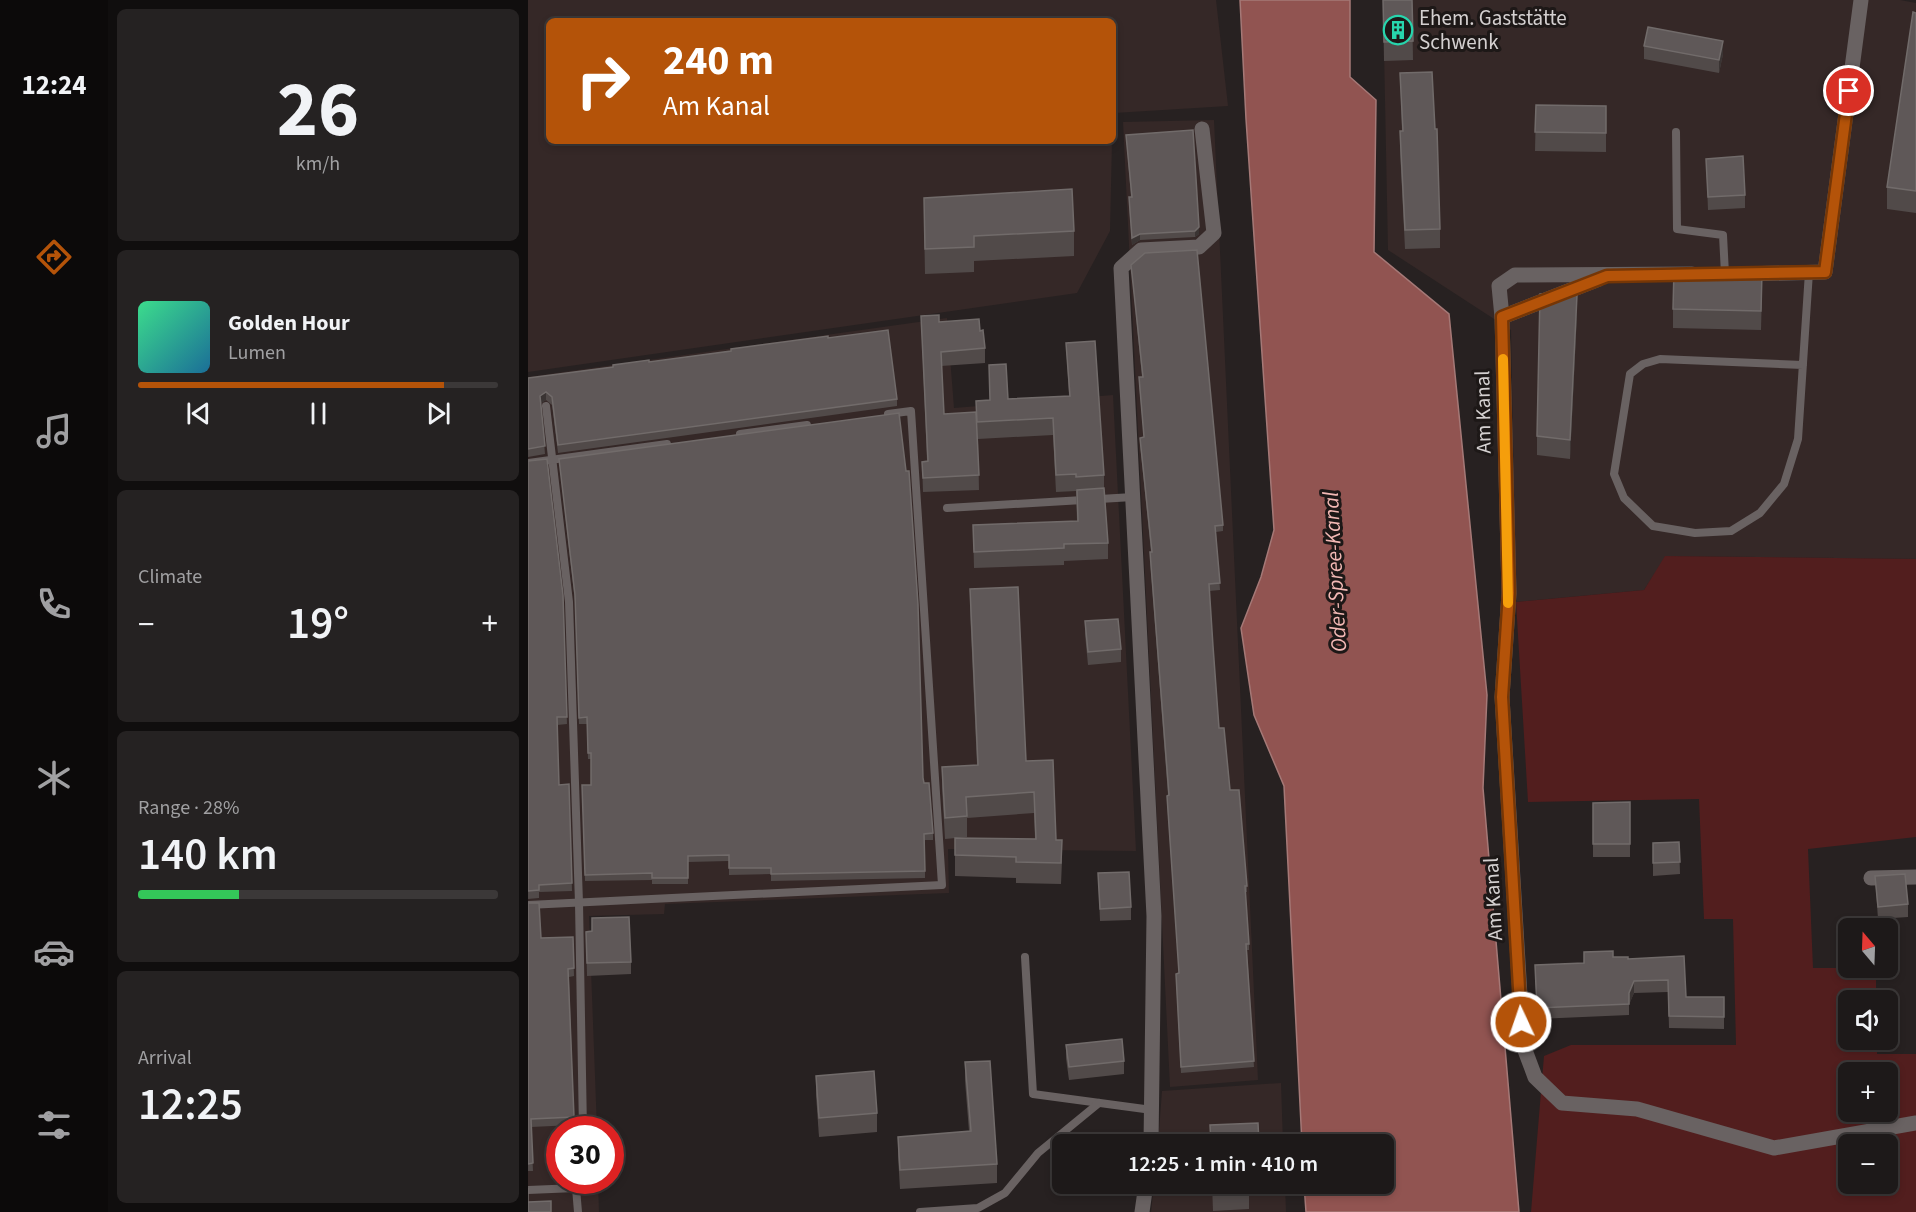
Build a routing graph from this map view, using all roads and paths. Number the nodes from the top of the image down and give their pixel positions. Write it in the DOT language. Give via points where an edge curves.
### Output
graph roads {
  1 [pos="1861,0"];
  2 [pos="1202,129"];
  3 [pos="1676,132"];
  4 [pos="1809,272"];
  5 [pos="1713,274"];
  6 [pos="1607,276"];
  7 [pos="1502,317"];
  8 [pos="1803,365"];
  9 [pos="546,406"];
  10 [pos="880,415"];
  11 [pos="816,424"];
  12 [pos="733,435"];
  13 [pos="672,444"];
  14 [pos="553,459"];
  15 [pos="528,463"];
  16 [pos="1133,497"];
  17 [pos="947,508"];
  18 [pos="1916,877"];
  19 [pos="1871,878"];
  20 [pos="579,903"];
  21 [pos="528,905"];
  22 [pos="1025,957"];
  23 [pos="1099,1103"];
  24 [pos="1152,1110"];
  25 [pos="583,1116"];
  26 [pos="1916,1123"];
  27 [pos="1151,1134"];
  28 [pos="546,1188"];
  29 [pos="528,1190"];
  30 [pos="578,1194"];
  31 [pos="1145,1194"];
  32 [pos="578,1212"];
  33 [pos="920,1212"];
  34 [pos="1142,1212"];
  1 -- 4 [label="street" via="1825,272"];
  2 -- 16 [label="street" via="1214,233 1199,248 1141,250 1121,268"];
  3 -- 5 [label="lane" via="1677,229 1723,235"];
  4 -- 5 [label="street, Am Kanal"];
  4 -- 8 [label="lane"];
  5 -- 6 [label="street, Am Kanal"];
  6 -- 7 [label="street, Am Kanal"];
  6 -- 7 [label="street, Am Kanal" via="1515,275 1499,286"];
  7 -- 26 [label="street, Am Kanal" via="1509,593 1502,697 1523,1045 1535,1077 1562,1102 1636,1109 1774,1148"];
  8 -- 8 [label="lane" via="1798,439 1785,484 1760,513 1731,531 1695,534 1653,526 1624,498 1614,474 1630,374 1643,364 1660,360"];
  9 -- 14 [label="lane"];
  10 -- 20 [label="lane" via="911,411 942,885"];
  11 -- 12 [label="lane"];
  13 -- 14 [label="lane"];
  14 -- 15 [label="lane"];
  14 -- 20 [label="lane" via="568,602"];
  16 -- 17 [label="lane"];
  16 -- 24 [label="street" via="1154,916"];
  18 -- 19 [label="street"];
  20 -- 21 [label="lane"];
  20 -- 25 [label="lane"];
  22 -- 23 [label="lane" via="1033,1095"];
  23 -- 24 [label="lane"];
  23 -- 33 [label="lane" via="1038,1153 1005,1192 978,1208"];
  24 -- 27 [label="street"];
  28 -- 29 [label="lane"];
  30 -- 32 [label="lane"];
  31 -- 34 [label="street"];
}
